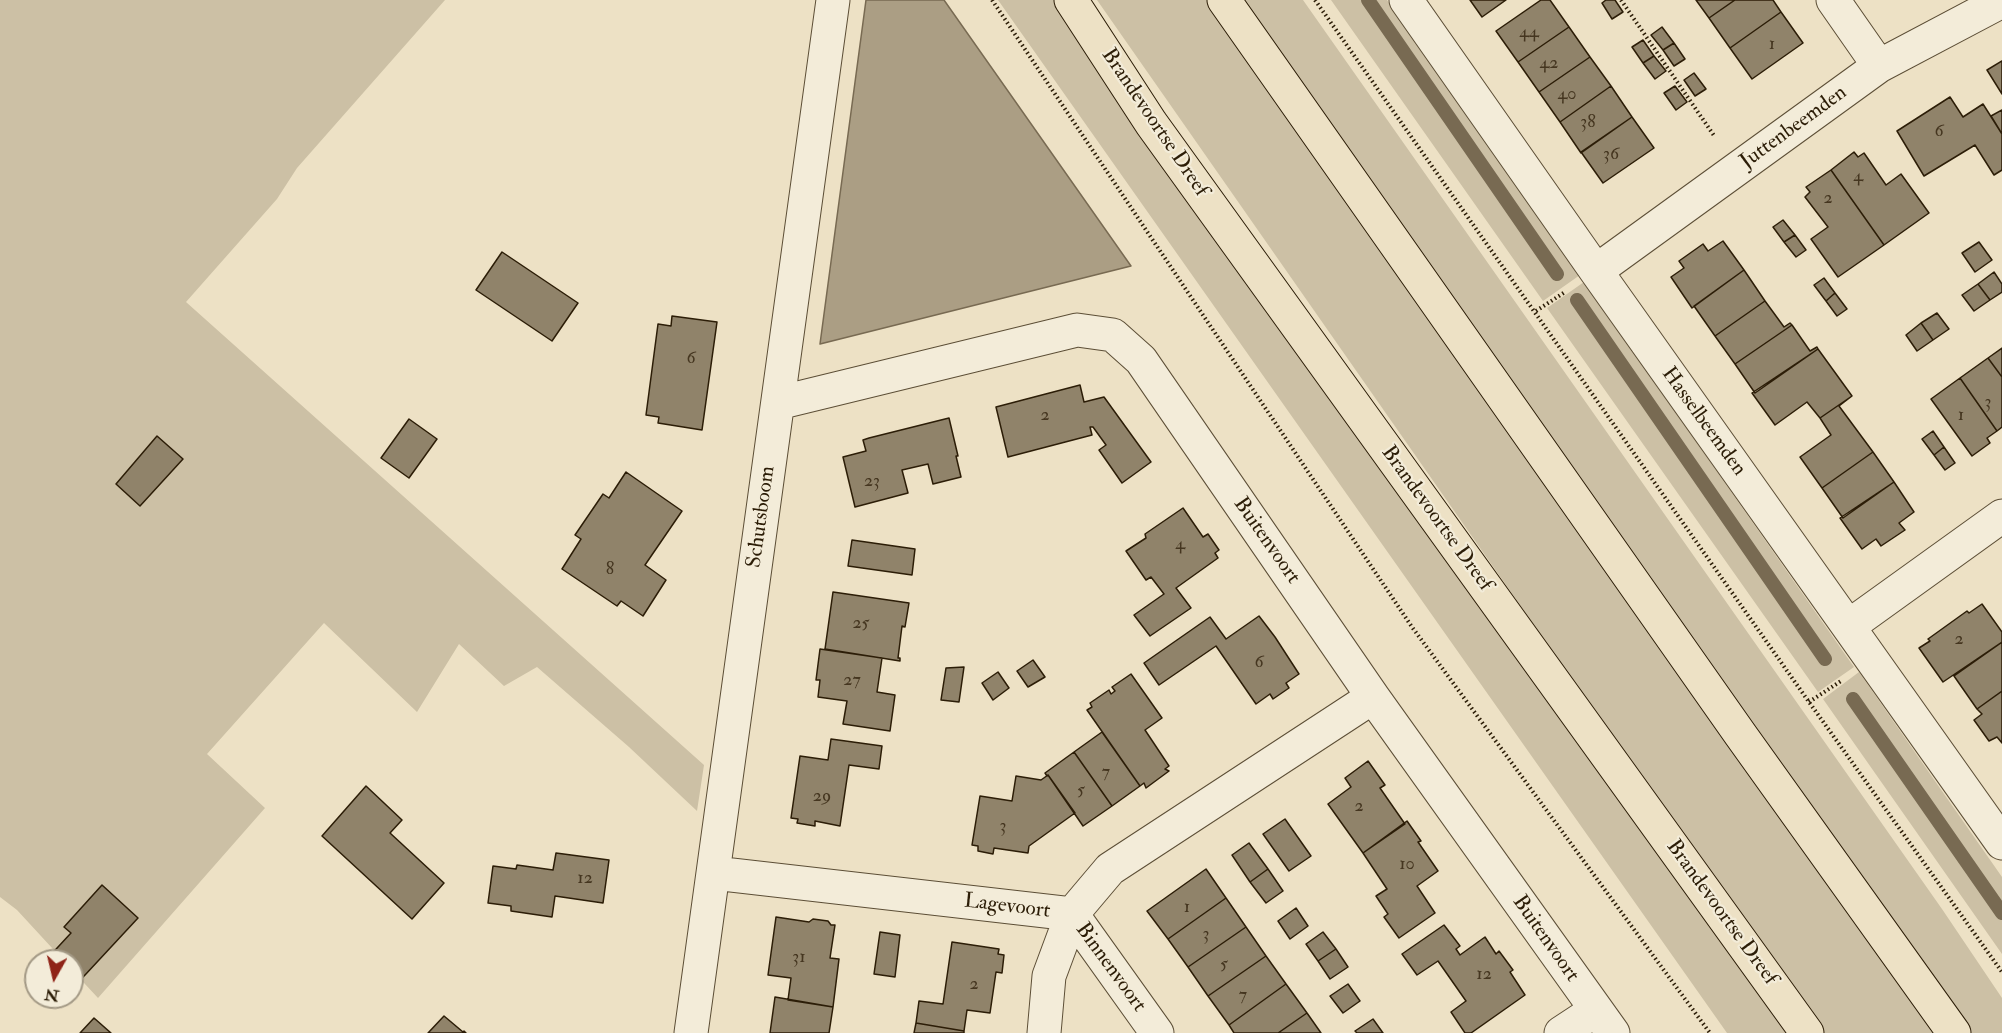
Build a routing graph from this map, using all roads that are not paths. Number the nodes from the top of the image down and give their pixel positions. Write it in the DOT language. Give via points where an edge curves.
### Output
graph roads {
  1 [pos="833,0"];
  2 [pos="1071,0"];
  3 [pos="1224,0"];
  4 [pos="1406,0"];
  5 [pos="1833,0"];
  6 [pos="2002,2"];
  7 [pos="1879,66"];
  8 [pos="1596,271"];
  9 [pos="778,403"];
  10 [pos="2002,516"];
  11 [pos="1849,626"];
  12 [pos="1373,697"];
  13 [pos="2002,843"];
  14 [pos="714,873"];
  15 [pos="1072,914"];
  16 [pos="1604,1021"];
  17 [pos="691,1033"];
  18 [pos="1044,1033"];
  19 [pos="1157,1033"];
  20 [pos="1561,1033"];
  21 [pos="1807,1033"];
  22 [pos="1954,1033"];
  1 -- 9 [label="street, Schutsboom"];
  2 -- 21 [label="main road, Brandevoortse Dreef" via="1151,123"];
  3 -- 22 [label="main road"];
  4 -- 8 [label="street, Hasselbeemden"];
  5 -- 7 [label="street"];
  6 -- 7 [label="street, Juttenbeemden"];
  7 -- 8 [label="street, Juttenbeemden"];
  8 -- 11 [label="street, Hasselbeemden"];
  9 -- 12 [label="street, Buitenvoort" via="1077,330 1113,335 1141,360"];
  9 -- 14 [label="street, Schutsboom"];
  10 -- 11 [label="street"];
  11 -- 13 [label="street, Hasselbeemden"];
  12 -- 15 [label="street, Lagevoort" via="1110,869"];
  12 -- 16 [label="street, Buitenvoort"];
  14 -- 15 [label="street, Lagevoort"];
  14 -- 17 [label="street, Schutsboom"];
  15 -- 18 [label="street, Binnenvoort" via="1049,976"];
  15 -- 19 [label="street, Binnenvoort"];
  16 -- 20 [label="street"];
}
